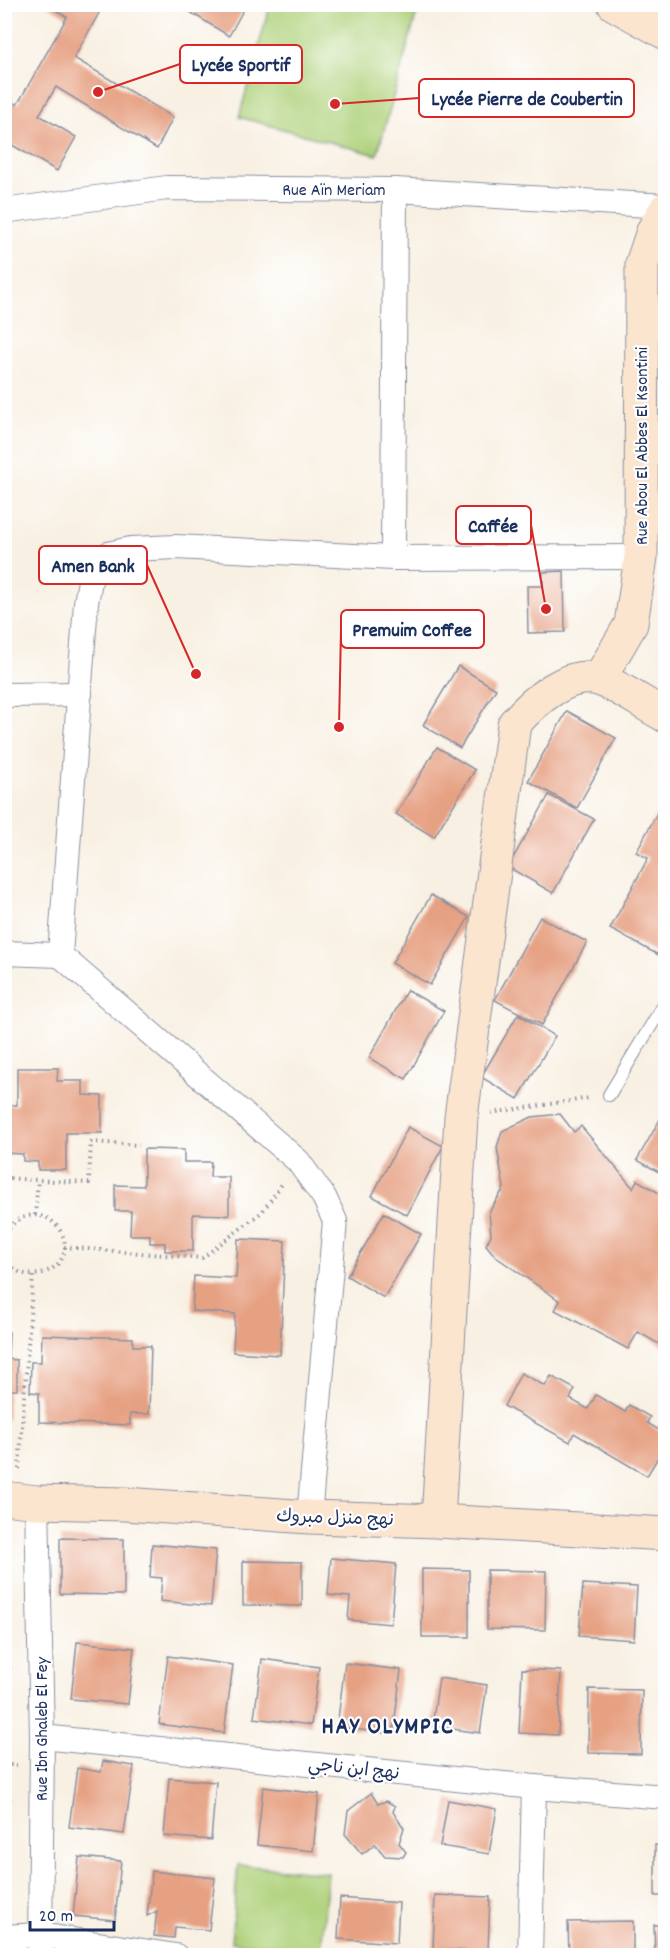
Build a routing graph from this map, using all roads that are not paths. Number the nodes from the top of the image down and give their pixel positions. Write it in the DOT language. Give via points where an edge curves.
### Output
graph roads {
  1 [pos="614,4"];
  2 [pos="666,33"];
  3 [pos="395,190"];
  4 [pos="666,207"];
  5 [pos="4,211"];
  6 [pos="641,557"];
  7 [pos="393,558"];
  8 [pos="599,679"];
  9 [pos="80,694"];
  10 [pos="4,695"];
  11 [pos="666,716"];
  12 [pos="4,953"];
  13 [pos="60,955"];
  14 [pos="666,1001"];
  15 [pos="609,1095"];
  16 [pos="20,1499"];
  17 [pos="309,1517"];
  18 [pos="438,1521"];
  19 [pos="666,1534"];
  20 [pos="42,1737"];
  21 [pos="534,1787"];
  22 [pos="666,1797"];
  23 [pos="4,1937"];
  24 [pos="40,1945"];
  25 [pos="176,1956"];
  26 [pos="531,1956"];
  1 -- 2 [label="street"];
  3 -- 4 [label="street, Rue Aïn Meriam"];
  3 -- 5 [label="street, Rue Aïn Meriam" via="167,188"];
  3 -- 7 [label="street"];
  4 -- 6 [label="street, Rue Abou El Abbes El Ksontini" via="642,264"];
  6 -- 7 [label="street"];
  6 -- 8 [label="street, Rue Abou El Abbes El Ksontini" via="631,624"];
  7 -- 9 [label="street" via="176,547 108,554 91,575"];
  8 -- 11 [label="street"];
  8 -- 18 [label="street" via="579,679 556,686 530,705 514,724 461,1117"];
  9 -- 10 [label="street"];
  9 -- 13 [label="street"];
  12 -- 13 [label="street"];
  13 -- 17 [label="street" via="298,1161 324,1197 335,1221"];
  14 -- 15 [label="lane"];
  16 -- 17 [label="street, نهج منزل مبروك"];
  16 -- 20 [label="street, Rue Ibn Ghaleb El Fey"];
  17 -- 18 [label="street, نهج منزل مبروك"];
  18 -- 19 [label="street, نهج منزل مبروك"];
  20 -- 21 [label="street, نهج ابن ناجي"];
  20 -- 24 [label="street, Rue Ibn Ghaleb El Fey"];
  21 -- 22 [label="street, نهج ابن ناجي"];
  21 -- 26 [label="street"];
  23 -- 24 [label="street"];
  24 -- 25 [label="street"];
}
